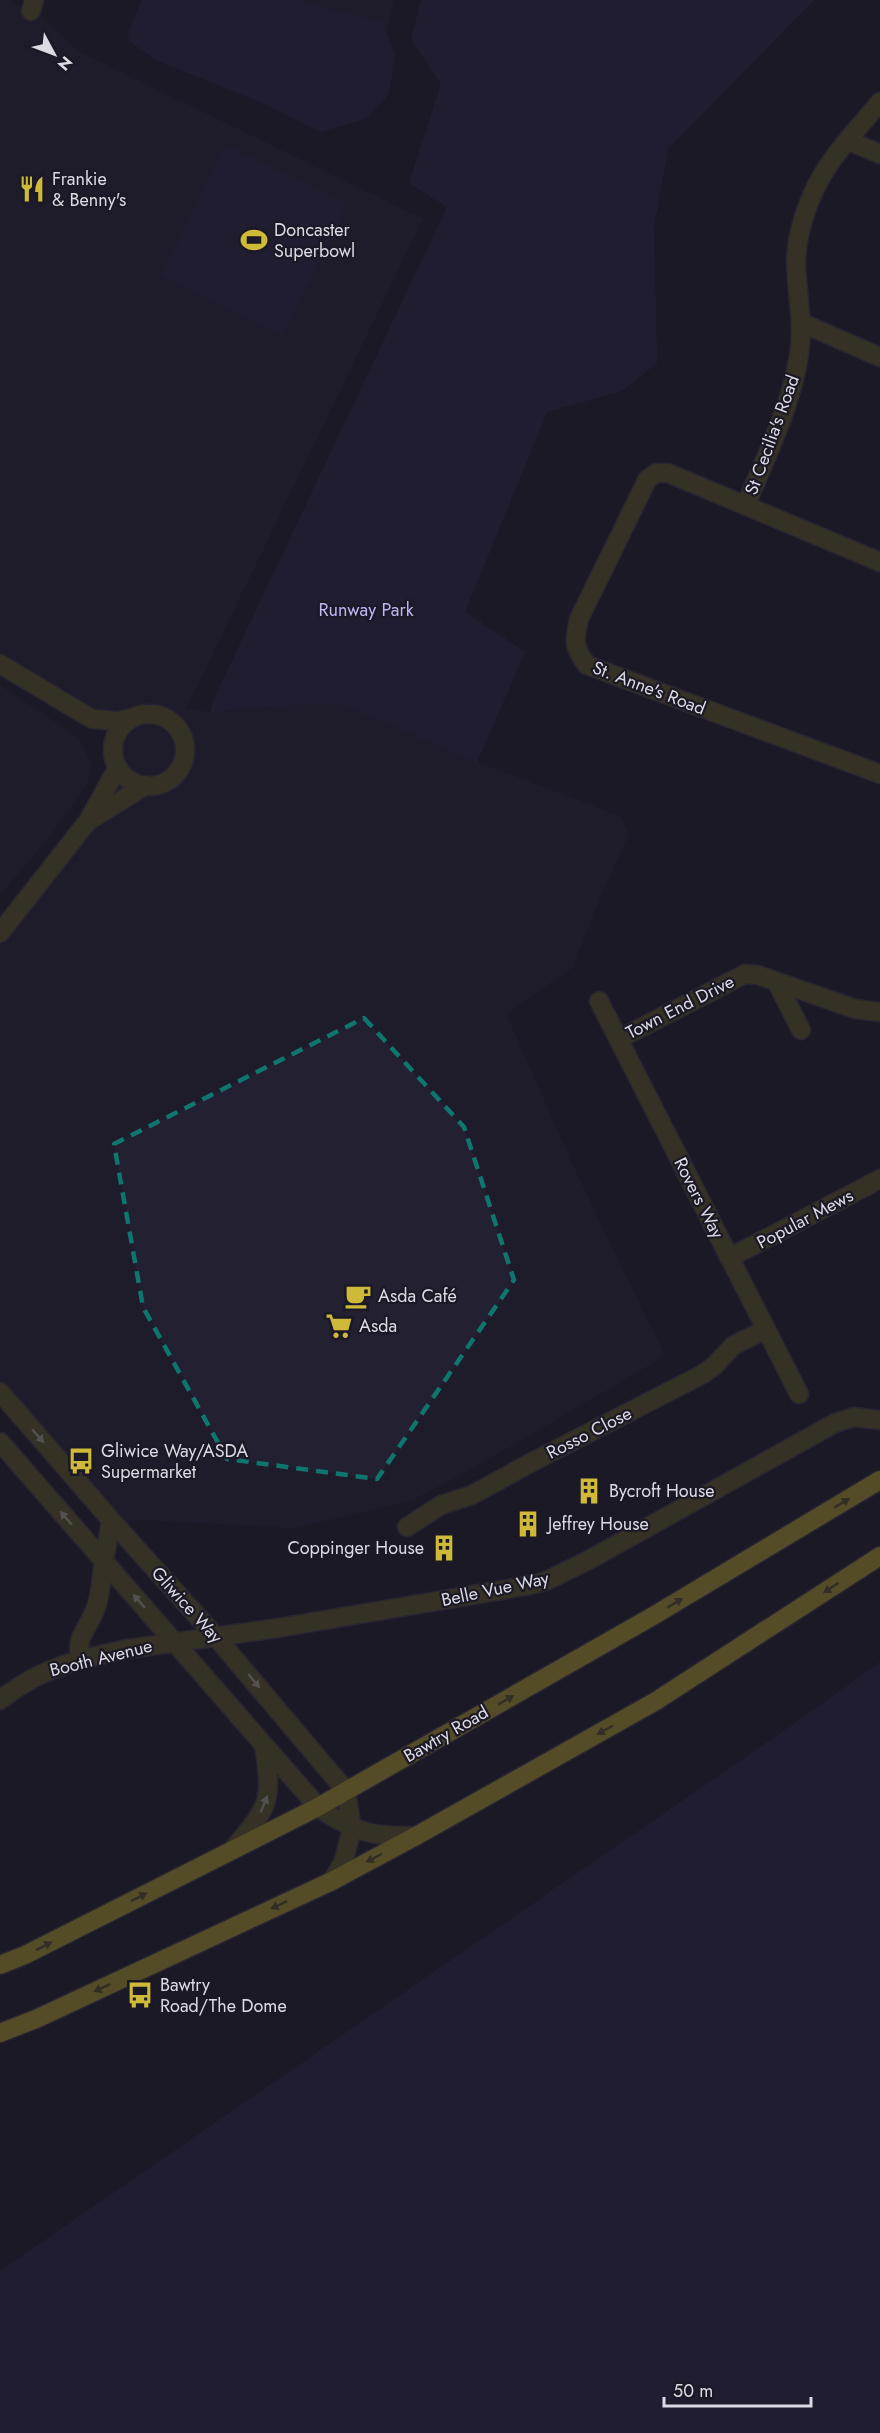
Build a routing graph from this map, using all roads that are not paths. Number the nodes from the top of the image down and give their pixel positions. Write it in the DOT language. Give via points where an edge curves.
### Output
graph roads {
  1 [pos="880,102"];
  2 [pos="849,141"];
  3 [pos="880,154"];
  4 [pos="802,323"];
  5 [pos="880,357"];
  6 [pos="746,505"];
  7 [pos="880,562"];
  8 [pos="0,664"];
  9 [pos="132,718"];
  10 [pos="92,719"];
  11 [pos="115,761"];
  12 [pos="880,774"];
  13 [pos="146,785"];
  14 [pos="88,821"];
  15 [pos="0,933"];
  16 [pos="776,981"];
  17 [pos="824,1000"];
  18 [pos="599,1001"];
  19 [pos="880,1012"];
  20 [pos="619,1039"];
  21 [pos="880,1179"];
  22 [pos="729,1258"];
  23 [pos="765,1330"];
  24 [pos="0,1392"];
  25 [pos="799,1394"];
  26 [pos="880,1420"];
  27 [pos="0,1442"];
  28 [pos="880,1480"];
  29 [pos="111,1520"];
  30 [pos="407,1527"];
  31 [pos="880,1556"];
  32 [pos="104,1562"];
  33 [pos="216,1636"];
  34 [pos="175,1641"];
  35 [pos="80,1659"];
  36 [pos="0,1700"];
  37 [pos="264,1745"];
  38 [pos="346,1791"];
  39 [pos="318,1807"];
  40 [pos="352,1829"];
  41 [pos="416,1836"];
  42 [pos="231,1851"];
  43 [pos="332,1881"];
  44 [pos="0,1965"];
  45 [pos="0,2033"];
  1 -- 2 [label="street, St Cecilia's Road"];
  2 -- 3 [label="street"];
  2 -- 4 [label="street, St Cecilia's Road" via="828,166 803,223 796,261"];
  4 -- 5 [label="street"];
  4 -- 6 [label="street, St Cecilia's Road" via="795,381"];
  6 -- 7 [label="street"];
  6 -- 12 [label="street, St. Anne's Road" via="669,473 656,473 647,480 579,619 574,638 577,652 587,665"];
  8 -- 10 [label="street"];
  9 -- 10 [label="street"];
  9 -- 11 [label="street" via="118,731"];
  9 -- 13 [label="street" via="144,714 166,718 178,727 184,742 185,755 175,774 165,782"];
  10 -- 11 [label="street"];
  11 -- 13 [label="street" via="123,775"];
  11 -- 14 [label="street"];
  13 -- 14 [label="street"];
  14 -- 15 [label="street"];
  16 -- 17 [label="street, Town End Drive"];
  16 -- 17 [label="street" via="797,1023"];
  16 -- 20 [label="street, Town End Drive" via="745,974"];
  17 -- 19 [label="street, Town End Drive" via="855,1010"];
  18 -- 20 [label="street, Rovers Way"];
  20 -- 22 [label="street, Rovers Way"];
  21 -- 22 [label="street, Popular Mews"];
  22 -- 23 [label="street, Rovers Way"];
  23 -- 25 [label="street, Rovers Way"];
  23 -- 30 [label="street, Rosso Close" via="735,1346 703,1374 472,1496 441,1505"];
  24 -- 29 [label="street, Gliwice Way, one-way"];
  26 -- 33 [label="street, Belle Vue Way" via="854,1417 835,1423 546,1581"];
  32 -- 27 [label="street, Gliwice Way, one-way"];
  38 -- 28 [label="highway, Bawtry Road, one-way" via="653,1616"];
  29 -- 32 [label="street"];
  29 -- 33 [label="street, Gliwice Way"];
  31 -- 41 [label="highway, one-way" via="656,1701"];
  34 -- 32 [label="street, Gliwice Way, one-way"];
  32 -- 35 [label="street" via="96,1609 78,1646"];
  33 -- 34 [label="street, Belle Vue Way"];
  33 -- 38 [label="street, Gliwice Way, one-way"];
  34 -- 35 [label="street, Booth Avenue"];
  34 -- 37 [label="street, Gliwice Way"];
  35 -- 36 [label="street, Booth Avenue" via="42,1672"];
  37 -- 39 [label="street, Gliwice Way"];
  42 -- 37 [label="street, one-way" via="268,1798"];
  38 -- 39 [label="highway, Bawtry Road"];
  38 -- 40 [label="street"];
  39 -- 40 [label="street, Gliwice Way"];
  39 -- 42 [label="highway, Bawtry Road"];
  40 -- 41 [label="street, Gliwice Way" via="393,1837"];
  40 -- 43 [label="street" via="343,1863"];
  41 -- 43 [label="highway, one-way"];
  44 -- 42 [label="highway, Bawtry Road, one-way"];
  43 -- 45 [label="highway, one-way"];
}
